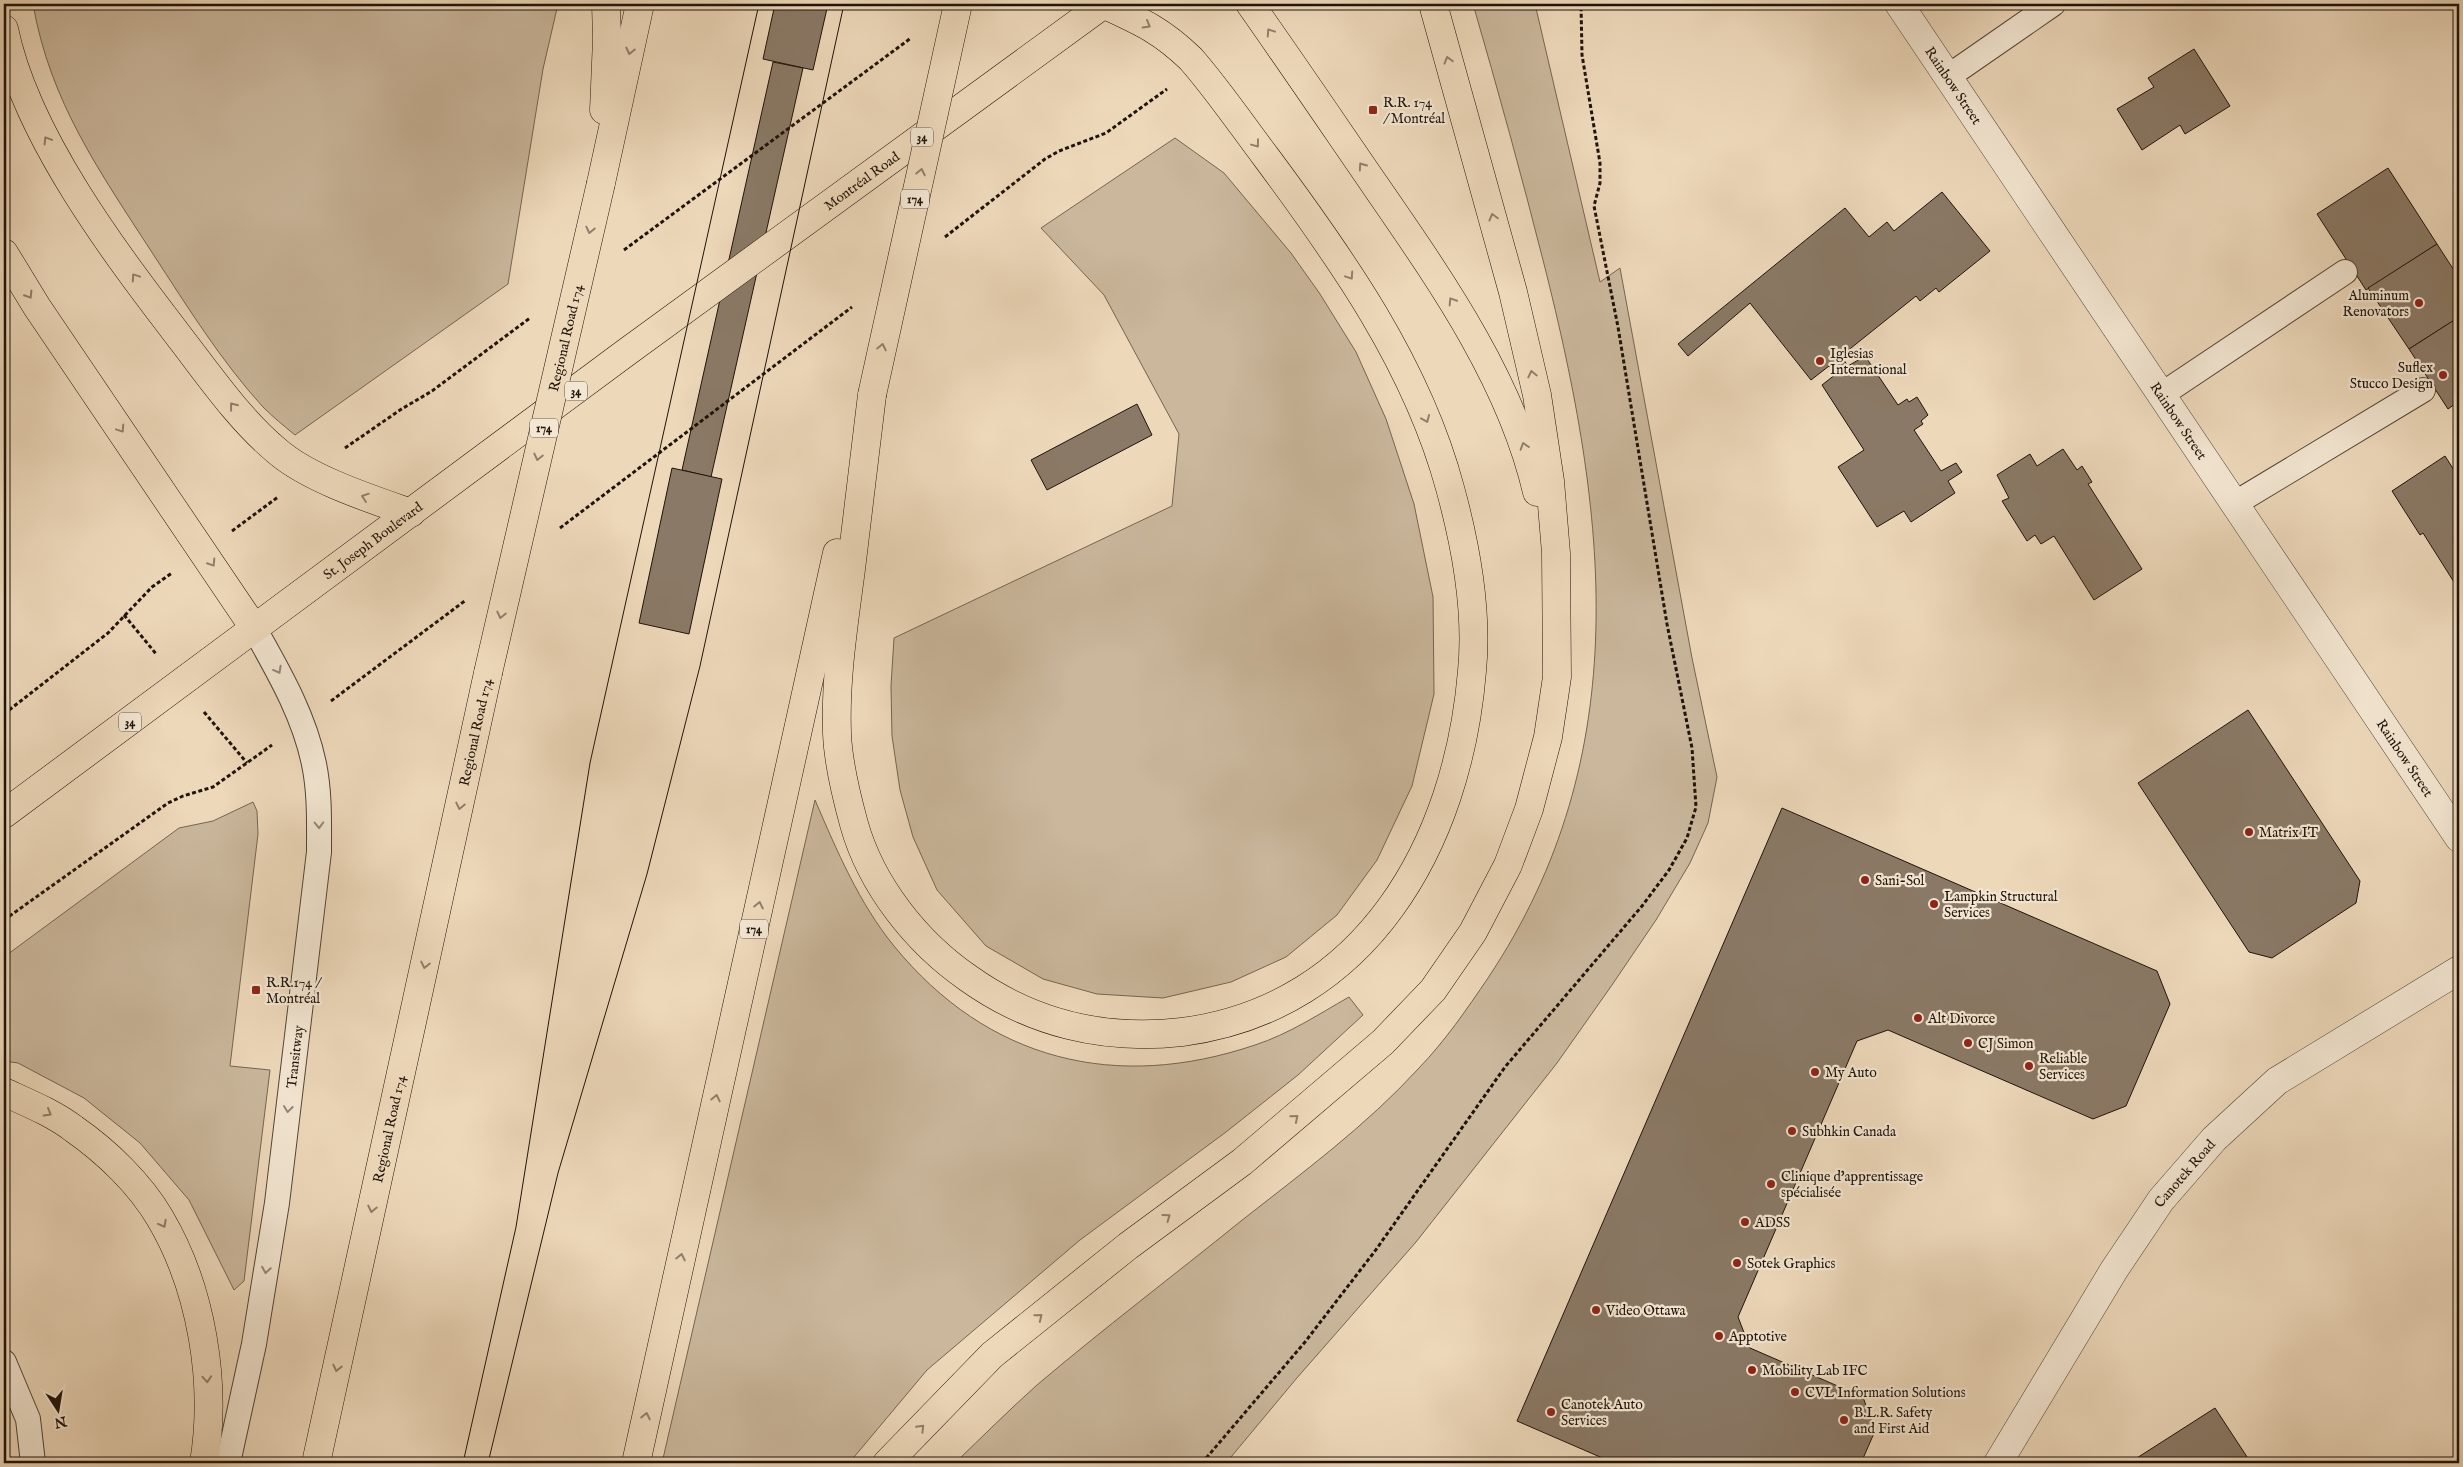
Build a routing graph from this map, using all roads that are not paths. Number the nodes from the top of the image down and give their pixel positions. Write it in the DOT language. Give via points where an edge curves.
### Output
graph roads {
  1 [pos="606,4"];
  2 [pos="640,4"];
  3 [pos="958,4"];
  4 [pos="1104,4"];
  5 [pos="1250,4"];
  6 [pos="1433,4"];
  7 [pos="1899,4"];
  8 [pos="2053,4"];
  9 [pos="4,29"];
  10 [pos="1949,76"];
  11 [pos="601,183"];
  12 [pos="4,253"];
  13 [pos="741,269"];
  14 [pos="2345,272"];
  15 [pos="2423,390"];
  16 [pos="2161,394"];
  17 [pos="872,395"];
  18 [pos="2234,504"];
  19 [pos="410,513"];
  20 [pos="1558,614"];
  21 [pos="254,628"];
  22 [pos="4,814"];
  23 [pos="2459,838"];
  24 [pos="2459,970"];
  25 [pos="4,1092"];
  26 [pos="4,1362"];
  27 [pos="33,1463"];
  28 [pos="204,1463"];
  29 [pos="228,1463"];
  30 [pos="316,1463"];
  31 [pos="636,1463"];
  32 [pos="886,1463"];
  33 [pos="1998,1463"];
  1 -- 11 [label="main road"];
  2 -- 11 [label="main road, Regional Road 174 / 174, one-way"];
  17 -- 3 [label="main road, 174, one-way, bridge"];
  4 -- 13 [label="main road, Montréal Road / 34"];
  4 -- 17 [label="main road, one-way" via="1168,37 1191,59 1307,212 1355,284 1391,344 1427,421 1449,484 1464,546 1472,615 1473,668 1462,741 1447,800 1420,862 1390,910 1353,951 1312,986 1261,1012 1208,1028 1155,1035 1099,1033 1042,1019 993,996 947,964 909,925 877,880 855,830 837,736 838,681"];
  20 -- 5 [label="main road, one-way" via="1545,523 1534,476 1518,428 1485,359 1416,245"];
  20 -- 6 [label="main road, one-way" via="1550,481 1537,395 1485,186"];
  7 -- 10 [label="street, Rainbow Street"];
  8 -- 10 [label="lane"];
  19 -- 9 [label="main road, one-way" via="354,493 282,456 245,421 143,289 90,212 39,127 9,52"];
  10 -- 16 [label="street, Rainbow Street"];
  11 -- 30 [label="main road, Regional Road 174 / 174, one-way, bridge" via="488,673"];
  12 -- 21 [label="main road, one-way"];
  13 -- 19 [label="main road, St. Joseph Boulevard / 34"];
  14 -- 16 [label="lane"];
  15 -- 18 [label="lane"];
  16 -- 18 [label="street, Rainbow Street"];
  31 -- 17 [label="main road, 174, one-way"];
  18 -- 23 [label="street, Rainbow Street"];
  19 -- 21 [label="main road, St. Joseph Boulevard / 34"];
  32 -- 20 [label="main road, one-way" via="992,1355 1305,1110 1383,1042 1433,990 1473,932 1508,865 1529,809 1548,737 1557,676"];
  21 -- 22 [label="main road, St. Joseph Boulevard / 34"];
  21 -- 29 [label="lane, Transitway, one-way" via="288,688 307,739 318,795 319,852 277,1203 254,1344"];
  24 -- 33 [label="street, Canotek Road" via="2277,1081 2214,1139 2161,1200 2114,1270"];
  25 -- 28 [label="main road, one-way" via="74,1128 136,1184 160,1217 178,1252 200,1327 208,1393"];
  26 -- 27 [label="lane" via="28,1419"];
}
